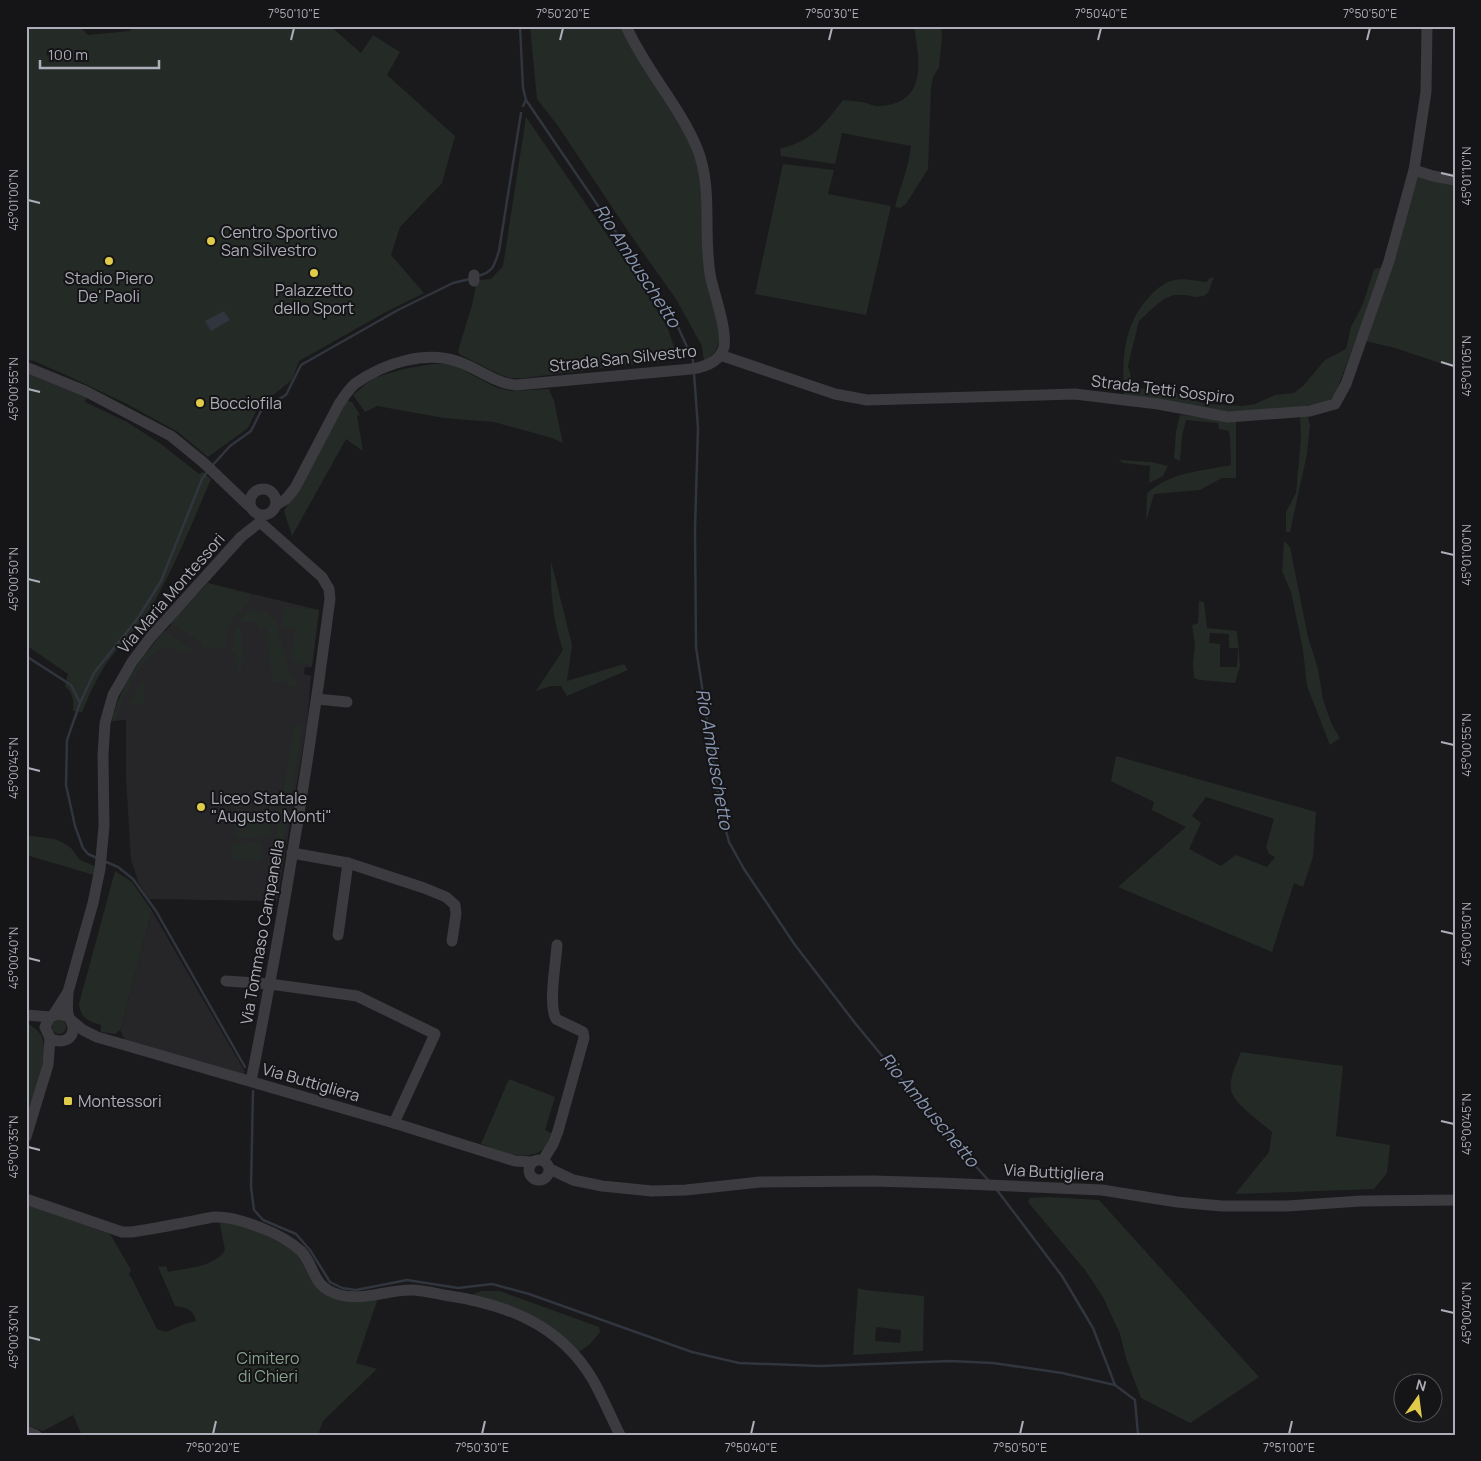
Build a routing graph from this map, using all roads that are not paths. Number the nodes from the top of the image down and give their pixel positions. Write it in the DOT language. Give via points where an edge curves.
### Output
graph roads {
  1 [pos="626,26"];
  2 [pos="1427,26"];
  3 [pos="1414,170"];
  4 [pos="1455,180"];
  5 [pos="720,355"];
  6 [pos="26,367"];
  7 [pos="300,477"];
  8 [pos="223,481"];
  9 [pos="268,490"];
  10 [pos="256,491"];
  11 [pos="262,512"];
  12 [pos="317,699"];
  13 [pos="347,702"];
  14 [pos="292,853"];
  15 [pos="348,863"];
  16 [pos="338,935"];
  17 [pos="452,941"];
  18 [pos="558,946"];
  19 [pos="226,981"];
  20 [pos="270,984"];
  21 [pos="68,992"];
  22 [pos="26,1016"];
  23 [pos="52,1016"];
  24 [pos="70,1019"];
  25 [pos="48,1034"];
  26 [pos="97,1037"];
  27 [pos="67,1039"];
  28 [pos="48,1065"];
  29 [pos="251,1081"];
  30 [pos="394,1122"];
  31 [pos="26,1137"];
  32 [pos="540,1168"];
  33 [pos="28,1198"];
  34 [pos="1455,1200"];
  35 [pos="26,1431"];
  36 [pos="36,1435"];
  37 [pos="620,1435"];
  1 -- 5 [label="street, Strada San Silvestro" via="693,141 705,175 711,277 724,335"];
  2 -- 3 [label="street, Strada Tetti Sospiro" via="1426,92"];
  3 -- 4 [label="street"];
  3 -- 5 [label="street, Strada Tetti Sospiro" via="1390,261 1346,384 1335,404 1310,411 1228,417 1075,394 867,400 835,394"];
  5 -- 7 [label="street, Strada San Silvestro" via="702,367 683,370 516,385 499,382 452,359 418,358 402,362 370,375 347,392"];
  6 -- 8 [label="street" via="86,391 171,436"];
  7 -- 9 [label="street, Strada San Silvestro" via="281,491"];
  7 -- 11 [label="street, Strada San Silvestro" via="286,499"];
  8 -- 10 [label="street" via="244,490"];
  8 -- 11 [label="street"];
  9 -- 10 [label="street, Strada San Silvestro"];
  9 -- 11 [label="street, Via Tommaso Campanella" via="275,497"];
  10 -- 11 [label="street, Via Maria Montessori" via="250,497"];
  11 -- 12 [label="street, Via Tommaso Campanella" via="279,539 322,577 329,589"];
  11 -- 21 [label="street, Via Maria Montessori" via="250,520 241,537 150,638 113,695 105,723 102,755 102,862"];
  12 -- 13 [label="street"];
  12 -- 14 [label="street, Via Tommaso Campanella"];
  14 -- 15 [label="street"];
  14 -- 20 [label="street, Via Tommaso Campanella"];
  15 -- 16 [label="street"];
  15 -- 17 [label="street" via="446,897 455,905"];
  18 -- 32 [label="street" via="552,1002 554,1015 583,1032 584,1038 558,1131"];
  19 -- 20 [label="street"];
  20 -- 29 [label="street, Via Tommaso Campanella"];
  20 -- 30 [label="street" via="357,996 434,1034"];
  21 -- 23 [label="street, Via Maria Montessori"];
  21 -- 24 [label="street, Via Maria Montessori"];
  22 -- 23 [label="street"];
  22 -- 25 [label="street"];
  23 -- 24 [label="street" via="62,1014"];
  23 -- 25 [label="street" via="46,1023"];
  24 -- 26 [label="street, Via Buttigliera"];
  24 -- 27 [label="street" via="73,1030"];
  25 -- 27 [label="street" via="56,1042"];
  25 -- 28 [label="street"];
  26 -- 27 [label="street, Via Buttigliera"];
  26 -- 29 [label="street, Via Buttigliera"];
  27 -- 28 [label="street"];
  28 -- 31 [label="street"];
  29 -- 30 [label="street, Via Buttigliera"];
  30 -- 32 [label="street, Via Buttigliera"];
  32 -- 34 [label="street, Via Buttigliera" via="602,1186 652,1191 760,1182 873,1181 1102,1190 1222,1206"];
  33 -- 37 [label="street" via="122,1232 228,1218 252,1225 291,1244 302,1252 320,1283 338,1294 354,1298 411,1290 464,1298 511,1310 555,1336 577,1358 593,1380"];
  35 -- 36 [label="street"];
}
